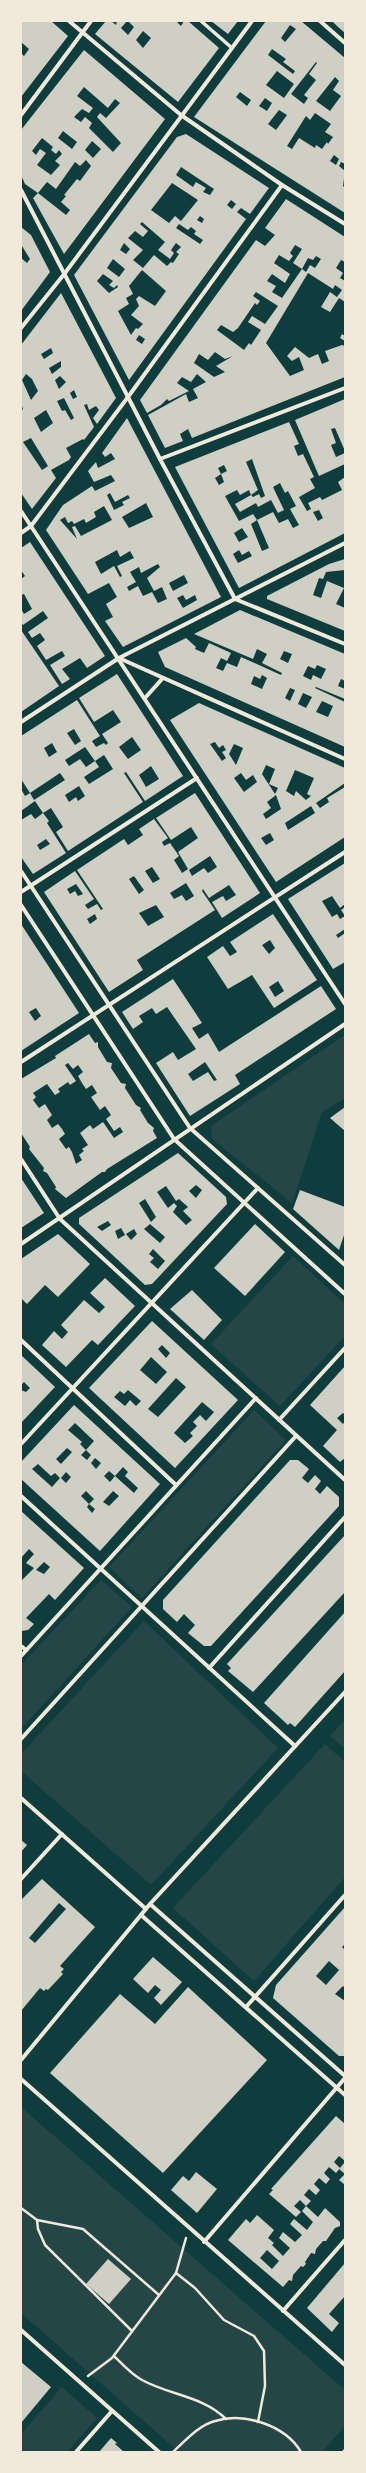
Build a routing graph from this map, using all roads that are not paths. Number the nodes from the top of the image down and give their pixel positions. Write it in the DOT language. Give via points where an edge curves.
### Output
graph roads {
  1 [pos="69,21"];
  2 [pos="91,21"];
  3 [pos="201,21"];
  4 [pos="252,21"];
  5 [pos="320,21"];
  6 [pos="82,33"];
  7 [pos="345,44"];
  8 [pos="232,48"];
  9 [pos="21,115"];
  10 [pos="181,115"];
  11 [pos="282,185"];
  12 [pos="21,190"];
  13 [pos="345,224"];
  14 [pos="65,273"];
  15 [pos="21,328"];
  16 [pos="345,388"];
  17 [pos="128,397"];
  18 [pos="160,459"];
  19 [pos="21,511"];
  20 [pos="31,526"];
  21 [pos="21,533"];
  22 [pos="345,543"];
  23 [pos="235,599"];
  24 [pos="345,644"];
  25 [pos="119,658"];
  26 [pos="162,679"];
  27 [pos="145,698"];
  28 [pos="21,722"];
  29 [pos="345,759"];
  30 [pos="197,778"];
  31 [pos="345,852"];
  32 [pos="21,871"];
  33 [pos="31,886"];
  34 [pos="21,892"];
  35 [pos="274,896"];
  36 [pos="21,905"];
  37 [pos="109,1004"];
  38 [pos="345,1004"];
  39 [pos="93,1015"];
  40 [pos="345,1024"];
  41 [pos="21,1062"];
  42 [pos="190,1128"];
  43 [pos="174,1140"];
  44 [pos="21,1159"];
  45 [pos="258,1188"];
  46 [pos="245,1204"];
  47 [pos="60,1219"];
  48 [pos="21,1244"];
  49 [pos="345,1265"];
  50 [pos="345,1294"];
  51 [pos="152,1304"];
  52 [pos="21,1340"];
  53 [pos="345,1348"];
  54 [pos="71,1388"];
  55 [pos="256,1398"];
  56 [pos="280,1420"];
  57 [pos="296,1436"];
  58 [pos="21,1444"];
  59 [pos="345,1480"];
  60 [pos="176,1485"];
  61 [pos="21,1496"];
  62 [pos="345,1517"];
  63 [pos="100,1569"];
  64 [pos="144,1606"];
  65 [pos="21,1646"];
  66 [pos="26,1650"];
  67 [pos="21,1656"];
  68 [pos="209,1668"];
  69 [pos="345,1692"];
  70 [pos="21,1739"];
  71 [pos="295,1746"];
  72 [pos="21,1798"];
  73 [pos="62,1834"];
  74 [pos="21,1879"];
  75 [pos="345,1895"];
  76 [pos="150,1904"];
  77 [pos="146,1909"];
  78 [pos="141,1915"];
  79 [pos="255,1997"];
  80 [pos="246,2007"];
  81 [pos="21,2060"];
  82 [pos="345,2077"];
  83 [pos="21,2079"];
  84 [pos="337,2088"];
  85 [pos="345,2095"];
  86 [pos="345,2240"];
  87 [pos="204,2242"];
  88 [pos="282,2310"];
  89 [pos="21,2330"];
  90 [pos="345,2366"];
  91 [pos="112,2411"];
  92 [pos="76,2452"];
  93 [pos="159,2452"];
  1 -- 6 [label="street"];
  2 -- 6 [label="street"];
  3 -- 8 [label="street"];
  4 -- 8 [label="street"];
  5 -- 7 [label="street"];
  6 -- 9 [label="street"];
  6 -- 10 [label="street"];
  8 -- 10 [label="street"];
  10 -- 11 [label="street"];
  10 -- 14 [label="street"];
  11 -- 13 [label="street"];
  11 -- 17 [label="street"];
  12 -- 14 [label="street"];
  14 -- 15 [label="street"];
  14 -- 17 [label="street"];
  16 -- 18 [label="street"];
  17 -- 18 [label="street"];
  17 -- 20 [label="street"];
  18 -- 23 [label="street"];
  19 -- 20 [label="street"];
  20 -- 21 [label="street"];
  20 -- 25 [label="street"];
  22 -- 23 [label="street"];
  23 -- 24 [label="street"];
  23 -- 25 [label="street"];
  25 -- 26 [label="street"];
  25 -- 27 [label="street"];
  25 -- 28 [label="street"];
  26 -- 27 [label="street"];
  26 -- 29 [label="street"];
  27 -- 30 [label="street"];
  30 -- 33 [label="street"];
  30 -- 35 [label="street"];
  31 -- 35 [label="street"];
  32 -- 33 [label="street"];
  33 -- 34 [label="street"];
  33 -- 37 [label="street"];
  35 -- 37 [label="street"];
  35 -- 38 [label="street"];
  36 -- 39 [label="street"];
  37 -- 39 [label="street"];
  37 -- 42 [label="street"];
  39 -- 41 [label="street"];
  39 -- 43 [label="street"];
  40 -- 42 [label="street"];
  42 -- 43 [label="street"];
  42 -- 45 [label="street"];
  43 -- 46 [label="street"];
  43 -- 47 [label="street"];
  44 -- 47 [label="street"];
  45 -- 46 [label="street"];
  45 -- 49 [label="street"];
  46 -- 50 [label="street"];
  46 -- 51 [label="street"];
  47 -- 48 [label="street"];
  47 -- 51 [label="street"];
  51 -- 54 [label="street"];
  51 -- 55 [label="street"];
  52 -- 54 [label="street"];
  53 -- 56 [label="street"];
  54 -- 58 [label="street"];
  54 -- 60 [label="street"];
  55 -- 56 [label="street"];
  55 -- 60 [label="street"];
  56 -- 57 [label="street"];
  57 -- 59 [label="street"];
  57 -- 64 [label="street"];
  60 -- 63 [label="street"];
  61 -- 63 [label="street"];
  62 -- 68 [label="street"];
  63 -- 64 [label="street"];
  63 -- 66 [label="street"];
  64 -- 68 [label="street"];
  64 -- 70 [label="street"];
  65 -- 66 [label="street"];
  66 -- 67 [label="street"];
  68 -- 71 [label="street"];
  69 -- 71 [label="street"];
  71 -- 76 [label="street"];
  72 -- 73 [label="street"];
  73 -- 74 [label="street"];
  73 -- 77 [label="street"];
  75 -- 79 [label="street"];
  76 -- 77 [label="street"];
  76 -- 79 [label="street"];
  77 -- 78 [label="street"];
  78 -- 80 [label="street"];
  78 -- 81 [label="street"];
  79 -- 80 [label="street"];
  79 -- 82 [label="street"];
  80 -- 84 [label="street"];
  82 -- 84 [label="street"];
  83 -- 87 [label="street"];
  84 -- 85 [label="street"];
  84 -- 87 [label="street"];
  86 -- 88 [label="street"];
  87 -- 88 [label="street"];
  88 -- 90 [label="street"];
  89 -- 91 [label="street"];
  91 -- 92 [label="street"];
  91 -- 93 [label="street"];
}
